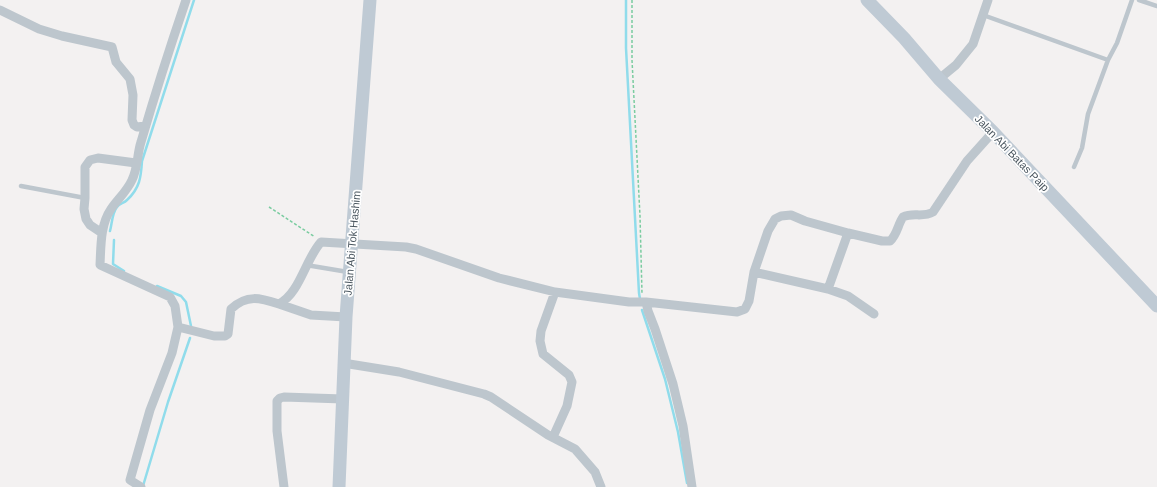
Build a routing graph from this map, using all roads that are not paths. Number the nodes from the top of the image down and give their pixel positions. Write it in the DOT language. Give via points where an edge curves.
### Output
graph roads {
  1 [pos="186,0"];
  2 [pos="370,0"];
  3 [pos="867,0"];
  4 [pos="988,0"];
  5 [pos="1132,0"];
  6 [pos="1139,0"];
  7 [pos="1157,6"];
  8 [pos="0,10"];
  9 [pos="983,15"];
  10 [pos="1108,60"];
  11 [pos="939,79"];
  12 [pos="146,126"];
  13 [pos="993,132"];
  14 [pos="136,163"];
  15 [pos="1074,167"];
  16 [pos="21,186"];
  17 [pos="85,198"];
  18 [pos="848,233"];
  19 [pos="102,234"];
  20 [pos="352,244"];
  21 [pos="306,266"];
  22 [pos="349,272"];
  23 [pos="754,272"];
  24 [pos="828,289"];
  25 [pos="555,292"];
  26 [pos="646,302"];
  27 [pos="279,304"];
  28 [pos="1157,306"];
  29 [pos="874,314"];
  30 [pos="346,317"];
  31 [pos="178,327"];
  32 [pos="343,363"];
  33 [pos="343,399"];
  34 [pos="553,437"];
  35 [pos="138,485"];
  36 [pos="284,487"];
  37 [pos="339,487"];
  38 [pos="601,487"];
  39 [pos="692,487"];
  1 -- 12 [label="street"];
  2 -- 20 [label="main road, Jalan Abi Tok Hashim"];
  3 -- 11 [label="main road, Jalan Abi Batas Paip"];
  4 -- 9 [label="street"];
  5 -- 10 [label="lane" via="1117,43"];
  6 -- 7 [label="lane"];
  8 -- 12 [label="street" via="39,29 112,47 116,62 130,79 134,125"];
  9 -- 10 [label="lane"];
  9 -- 11 [label="street" via="973,44 956,65"];
  10 -- 15 [label="lane" via="1088,114 1082,148"];
  11 -- 13 [label="main road, Jalan Abi Batas Paip"];
  12 -- 14 [label="street"];
  13 -- 18 [label="street" via="967,161 933,212 903,217 895,238 890,241"];
  13 -- 28 [label="main road, Jalan Abi Batas Paip"];
  14 -- 17 [label="street" via="98,158 90,160 85,167"];
  14 -- 19 [label="street" via="133,179 110,210"];
  16 -- 17 [label="lane"];
  17 -- 19 [label="street" via="86,219"];
  18 -- 23 [label="street" via="791,215 781,216 775,219 768,231"];
  18 -- 24 [label="street"];
  19 -- 31 [label="street" via="100,265 170,297 175,306"];
  20 -- 21 [label="street" via="321,242"];
  20 -- 22 [label="main road, Jalan Abi Tok Hashim"];
  20 -- 25 [label="street" via="416,249 499,278"];
  21 -- 22 [label="lane"];
  21 -- 27 [label="street" via="294,292"];
  22 -- 30 [label="main road, Jalan Abi Tok Hashim"];
  23 -- 24 [label="street"];
  23 -- 26 [label="street" via="749,301 745,309 737,312"];
  24 -- 29 [label="street" via="848,296"];
  25 -- 26 [label="street"];
  25 -- 34 [label="street" via="540,341 543,354 569,375 572,382 567,406"];
  26 -- 39 [label="street" via="673,384 683,426"];
  27 -- 30 [label="street" via="311,315"];
  27 -- 31 [label="street" via="253,298 243,299 231,309 228,334 225,336 214,336"];
  30 -- 32 [label="main road, Jalan Abi Tok Hashim"];
  31 -- 35 [label="street" via="172,353 150,410 130,480"];
  32 -- 33 [label="main road, Jalan Abi Tok Hashim"];
  32 -- 34 [label="street" via="399,372 484,394"];
  33 -- 36 [label="street" via="289,397 277,401 277,431"];
  33 -- 37 [label="main road, Jalan Abi Tok Hashim"];
  34 -- 38 [label="street" via="575,449 595,472"];
}
